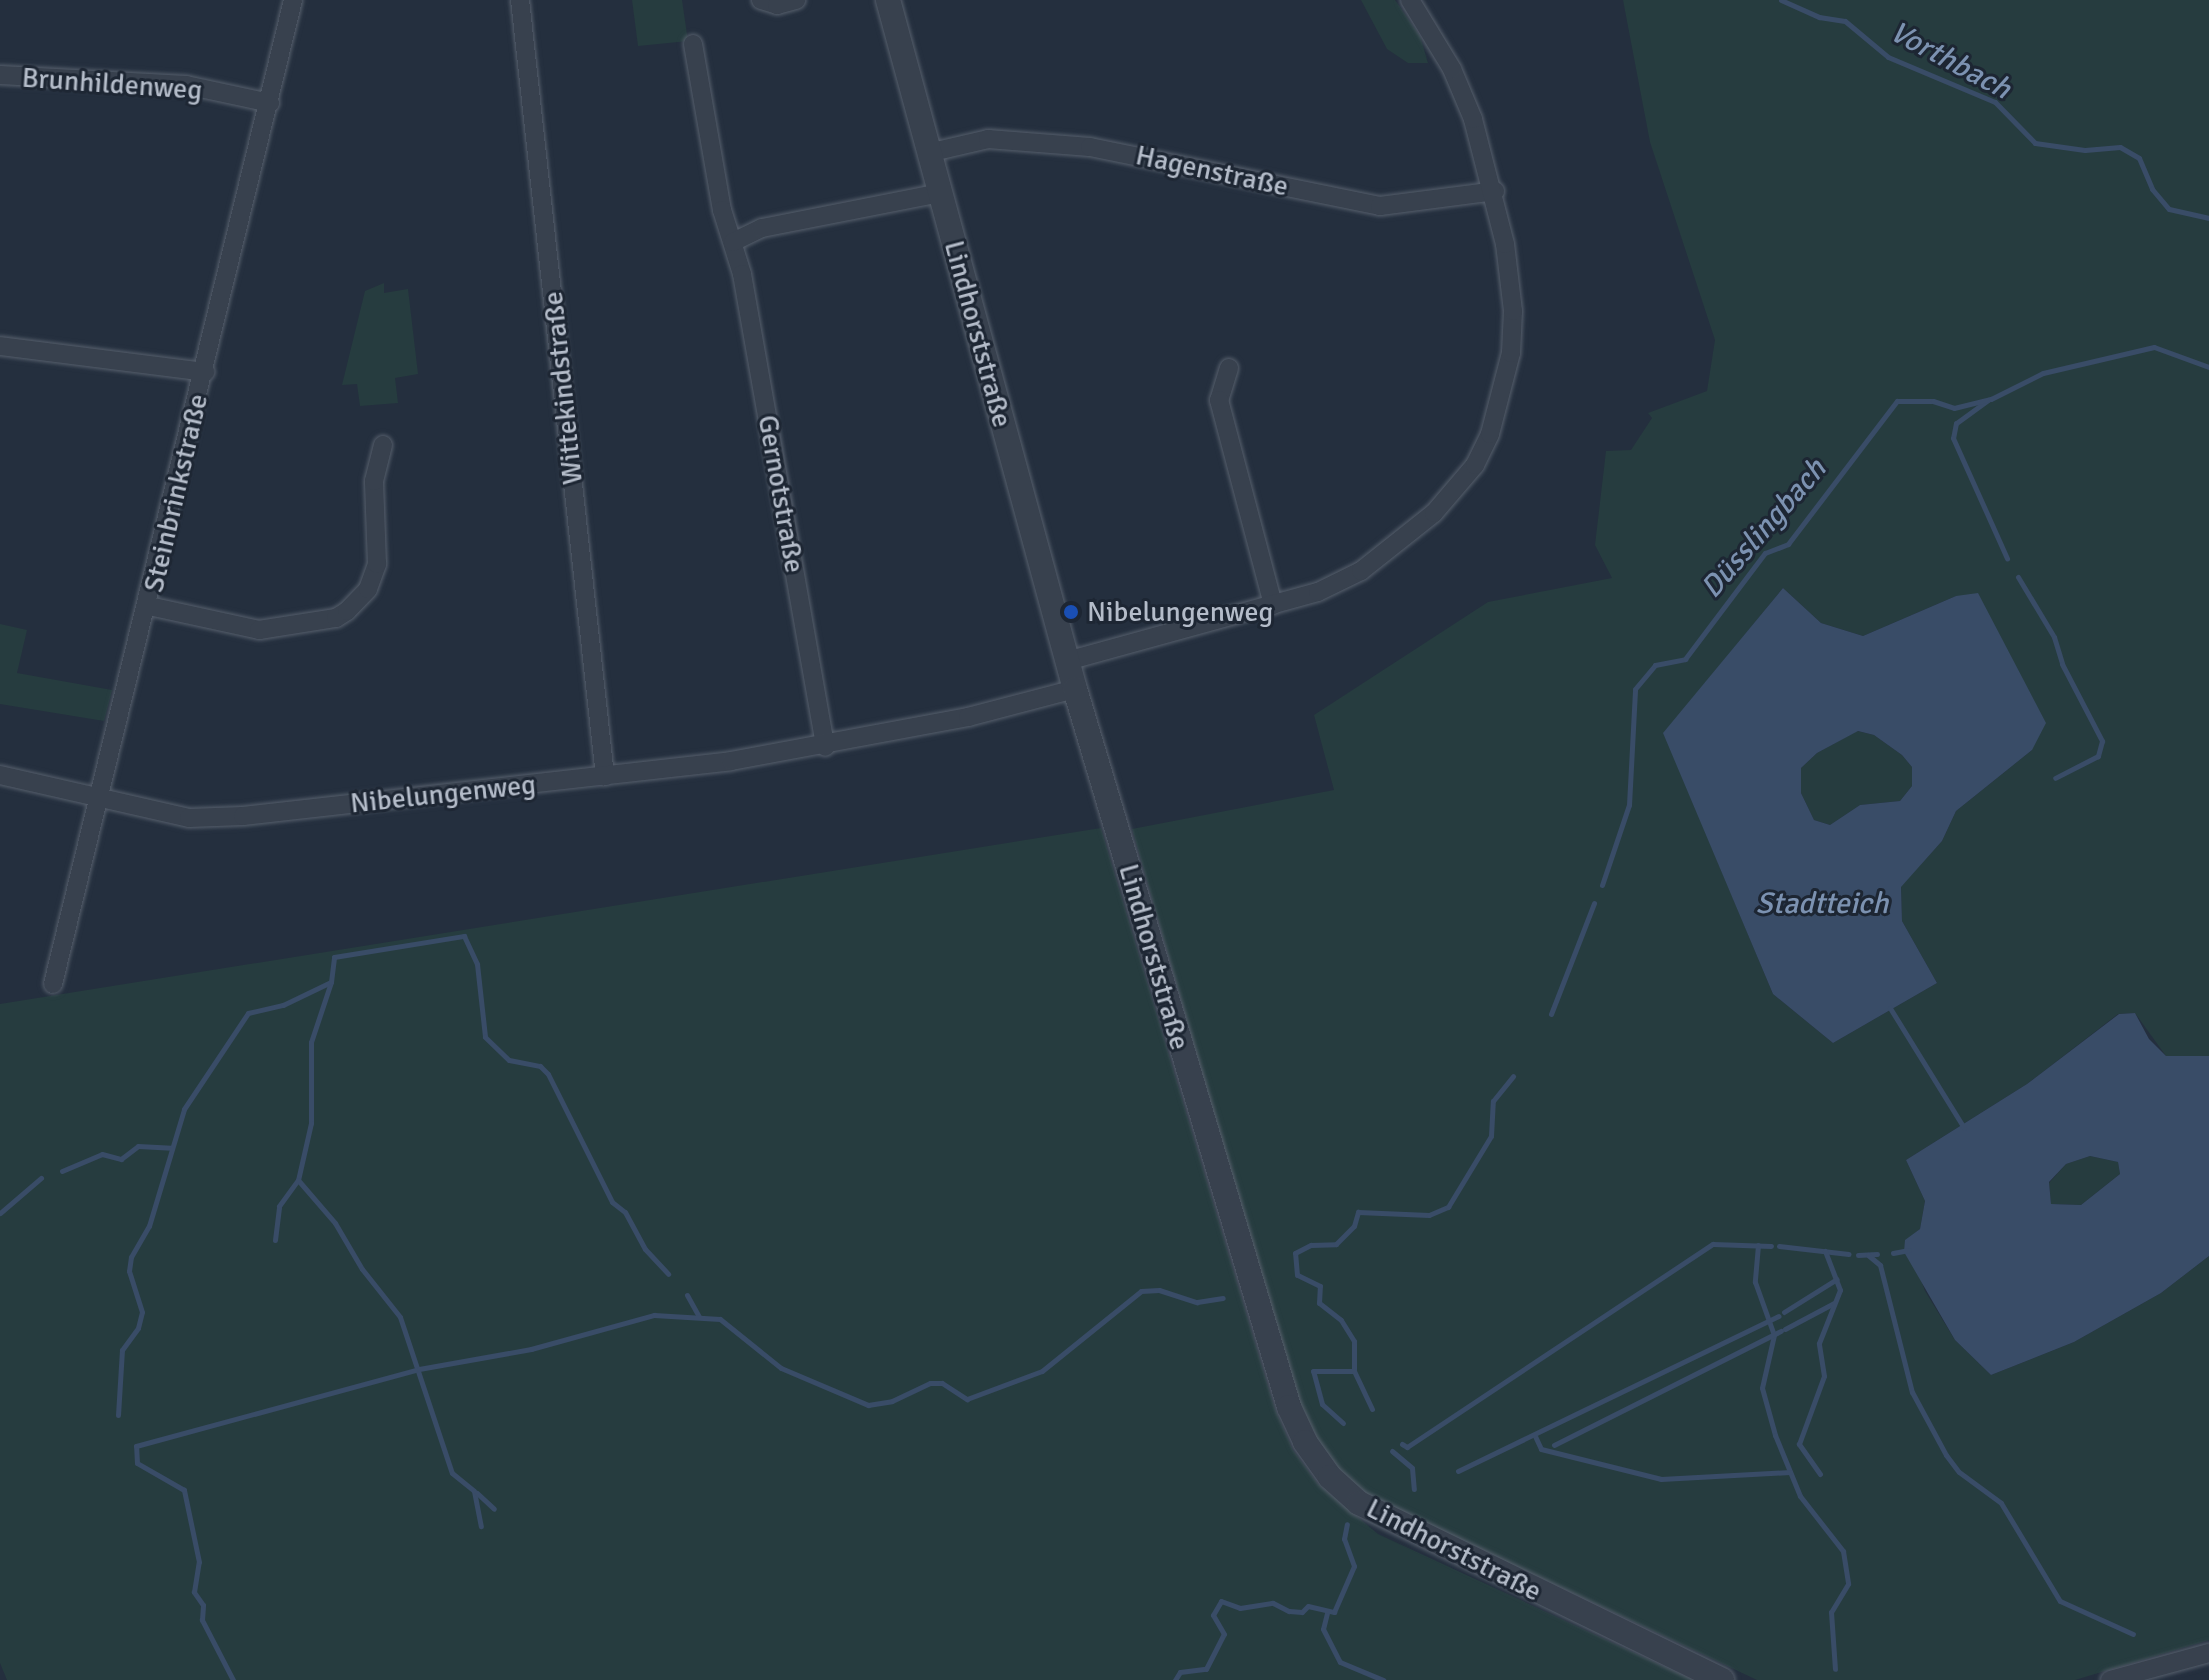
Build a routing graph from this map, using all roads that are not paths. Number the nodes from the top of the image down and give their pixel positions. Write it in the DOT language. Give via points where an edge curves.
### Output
graph roads {
  1 [pos="293,0"];
  2 [pos="520,0"];
  3 [pos="761,0"];
  4 [pos="796,0"];
  5 [pos="888,0"];
  6 [pos="1410,0"];
  7 [pos="693,44"];
  8 [pos="0,75"];
  9 [pos="270,103"];
  10 [pos="928,153"];
  11 [pos="1495,191"];
  12 [pos="940,193"];
  13 [pos="733,242"];
  14 [pos="0,346"];
  15 [pos="1229,368"];
  16 [pos="205,372"];
  17 [pos="383,445"];
  18 [pos="1273,605"];
  19 [pos="149,606"];
  20 [pos="1067,661"];
  21 [pos="1075,689"];
  22 [pos="825,747"];
  23 [pos="0,775"];
  24 [pos="605,776"];
  25 [pos="99,795"];
  26 [pos="53,984"];
  27 [pos="2209,1653"];
  28 [pos="1722,1680"];
  29 [pos="2110,1680"];
  1 -- 9 [label="street, Steinbrinkstraße"];
  2 -- 24 [label="street, Wittekindstraße"];
  3 -- 4 [label="street" via="777,5"];
  5 -- 10 [label="street, Lindhorststraße"];
  6 -- 11 [label="street" via="1452,69"];
  7 -- 13 [label="street, Gernotstraße" via="722,210"];
  8 -- 9 [label="street, Brunhildenweg" via="186,85"];
  9 -- 16 [label="street, Steinbrinkstraße"];
  10 -- 11 [label="street, Hagenstraße" via="988,139 1090,147 1380,206"];
  10 -- 12 [label="street, Lindhorststraße"];
  11 -- 18 [label="street" via="1513,311 1511,353 1490,434 1475,465 1434,513 1361,571"];
  12 -- 13 [label="street" via="762,228"];
  12 -- 20 [label="street, Lindhorststraße"];
  13 -- 22 [label="street, Gernotstraße"];
  14 -- 16 [label="street"];
  15 -- 18 [label="street" via="1219,400"];
  16 -- 19 [label="street, Steinbrinkstraße"];
  17 -- 19 [label="street" via="374,481 377,564 368,589 347,611 336,618 259,630"];
  18 -- 20 [label="street"];
  19 -- 25 [label="street, Steinbrinkstraße"];
  20 -- 21 [label="street, Lindhorststraße"];
  21 -- 22 [label="street, Nibelungenweg"];
  21 -- 28 [label="street, Lindhorststraße" via="1289,1407 1305,1442 1330,1477 1359,1503"];
  22 -- 24 [label="street, Nibelungenweg"];
  23 -- 25 [label="street, Nibelungenweg"];
  24 -- 25 [label="street, Nibelungenweg" via="243,816 189,818"];
  25 -- 26 [label="street, Steinbrinkstraße"];
  27 -- 29 [label="street"];
}
